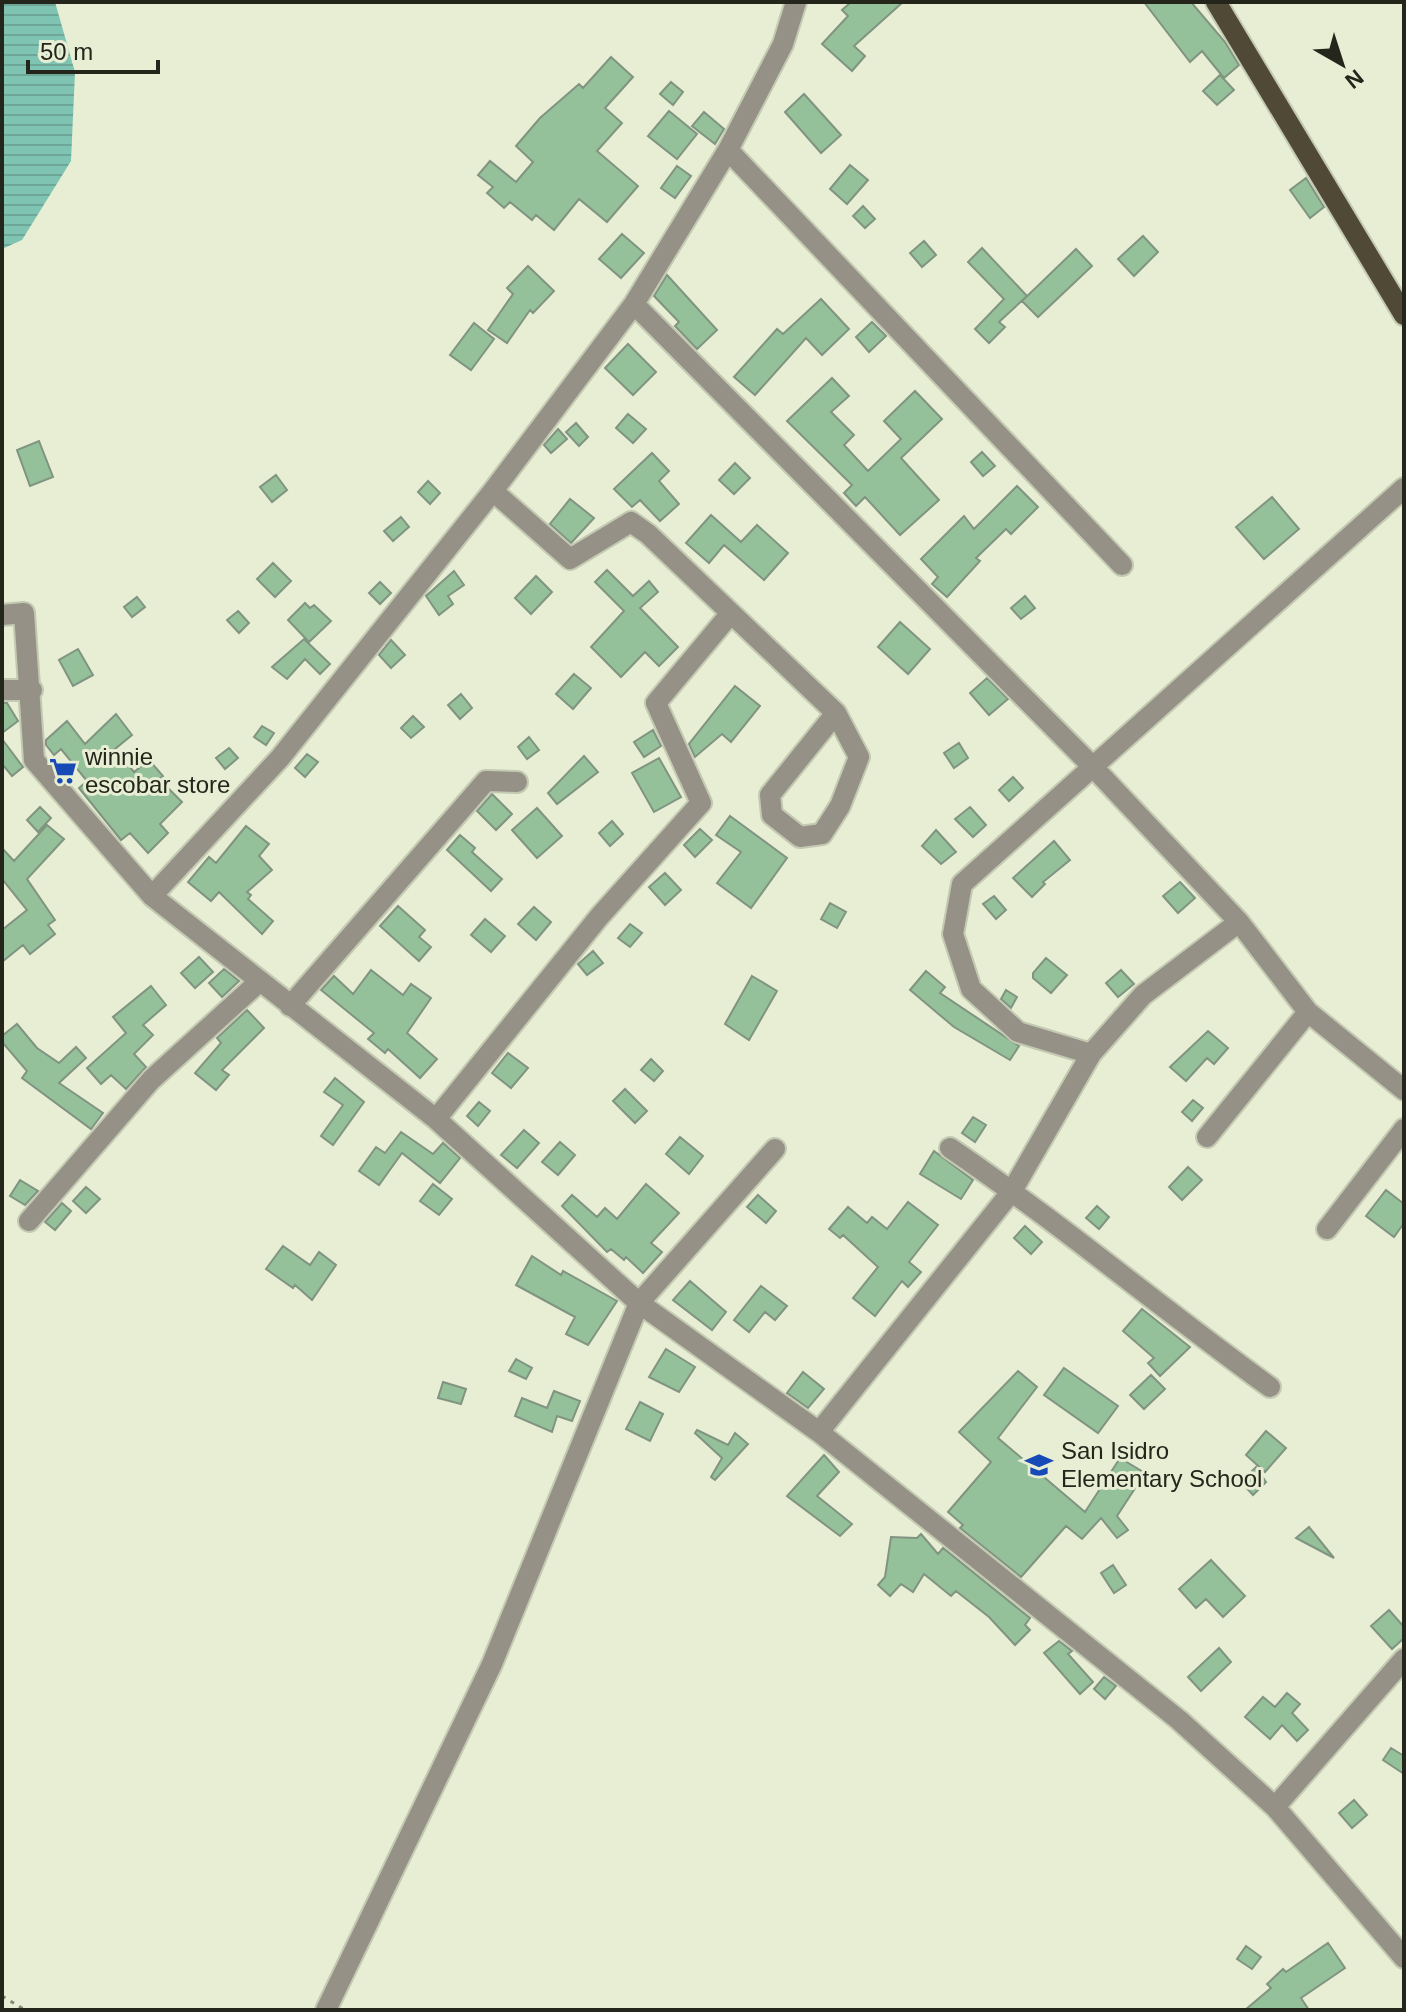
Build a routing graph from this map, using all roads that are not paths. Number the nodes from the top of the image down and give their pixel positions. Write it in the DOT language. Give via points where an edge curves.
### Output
graph roads {
  1 [pos="796,2"];
  2 [pos="1216,2"];
  3 [pos="728,150"];
  4 [pos="634,304"];
  5 [pos="1404,315"];
  6 [pos="1404,488"];
  7 [pos="493,491"];
  8 [pos="1122,565"];
  9 [pos="731,613"];
  10 [pos="2,615"];
  11 [pos="2,690"];
  12 [pos="32,690"];
  13 [pos="836,713"];
  14 [pos="1093,767"];
  15 [pos="517,782"];
  16 [pos="152,896"];
  17 [pos="1239,922"];
  18 [pos="260,981"];
  19 [pos="290,1006"];
  20 [pos="1308,1012"];
  21 [pos="1091,1054"];
  22 [pos="1404,1090"];
  23 [pos="436,1119"];
  24 [pos="1404,1129"];
  25 [pos="1207,1137"];
  26 [pos="950,1148"];
  27 [pos="775,1149"];
  28 [pos="1012,1191"];
  29 [pos="29,1221"];
  30 [pos="1327,1229"];
  31 [pos="639,1303"];
  32 [pos="1270,1387"];
  33 [pos="819,1432"];
  34 [pos="1404,1659"];
  35 [pos="1275,1807"];
  36 [pos="1404,1958"];
  37 [pos="326,2010"];
  1 -- 3 [label="street" via="783,44"];
  2 -- 5 [label="main road"];
  3 -- 4 [label="street"];
  3 -- 8 [label="street"];
  4 -- 7 [label="street"];
  4 -- 14 [label="street"];
  6 -- 14 [label="street"];
  7 -- 9 [label="street" via="570,559 631,522"];
  7 -- 16 [label="street" via="280,758"];
  9 -- 13 [label="street"];
  9 -- 23 [label="street" via="656,703 701,803 599,917"];
  10 -- 12 [label="street" via="24,613"];
  11 -- 12 [label="street"];
  12 -- 16 [label="street" via="34,760"];
  13 -- 13 [label="street" via="770,795 772,815 800,837 822,834 840,806 859,757"];
  14 -- 17 [label="street"];
  14 -- 21 [label="street" via="962,884 953,934 971,989 1018,1032"];
  15 -- 19 [label="street" via="486,781"];
  16 -- 18 [label="street"];
  17 -- 20 [label="street"];
  17 -- 21 [label="street" via="1143,995"];
  18 -- 19 [label="street"];
  18 -- 29 [label="street" via="151,1080"];
  19 -- 23 [label="street"];
  20 -- 22 [label="street"];
  20 -- 25 [label="street"];
  21 -- 28 [label="street"];
  23 -- 31 [label="street"];
  24 -- 30 [label="street"];
  26 -- 28 [label="street"];
  27 -- 31 [label="street"];
  28 -- 32 [label="street"];
  28 -- 33 [label="street"];
  31 -- 33 [label="street"];
  31 -- 37 [label="street" via="492,1664"];
  33 -- 35 [label="street" via="1179,1720"];
  34 -- 35 [label="street"];
  35 -- 36 [label="street"];
}
